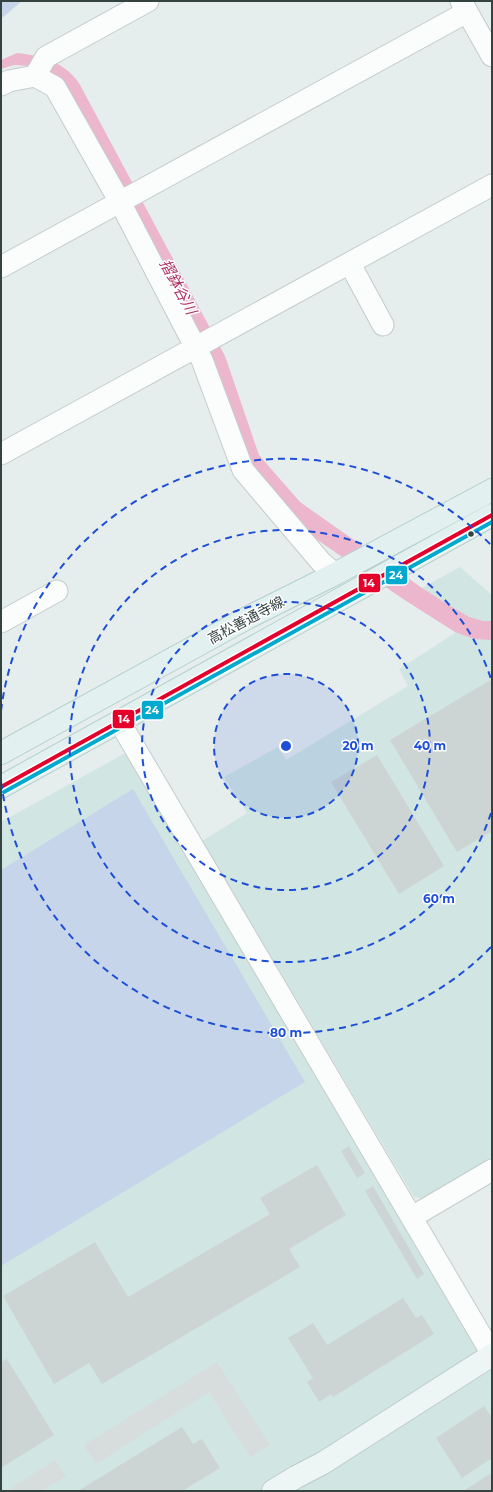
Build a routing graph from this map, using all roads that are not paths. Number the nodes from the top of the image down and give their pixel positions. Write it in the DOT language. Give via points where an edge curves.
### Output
graph roads {
  1 [pos="148,1"];
  2 [pos="464,6"];
  3 [pos="492,56"];
  4 [pos="40,68"];
  5 [pos="1,85"];
  6 [pos="492,185"];
  7 [pos="127,198"];
  8 [pos="350,264"];
  9 [pos="1,267"];
  10 [pos="383,325"];
  11 [pos="205,343"];
  12 [pos="1,454"];
  13 [pos="492,490"];
  14 [pos="492,515"];
  15 [pos="335,574"];
  16 [pos="57,591"];
  17 [pos="1,622"];
  18 [pos="119,721"];
  19 [pos="1,753"];
  20 [pos="1,786"];
  21 [pos="492,1170"];
  22 [pos="412,1217"];
  23 [pos="492,1354"];
  24 [pos="273,1491"];
  1 -- 4 [label="street"];
  2 -- 3 [label="street"];
  2 -- 7 [label="street"];
  4 -- 5 [label="street"];
  4 -- 7 [label="street"];
  6 -- 8 [label="street"];
  7 -- 9 [label="street"];
  7 -- 11 [label="street"];
  8 -- 10 [label="street"];
  8 -- 11 [label="street"];
  11 -- 12 [label="street"];
  11 -- 15 [label="street" via="202,360 243,470 321,562"];
  13 -- 15 [label="main road, 高松善通寺線"];
  14 -- 18 [label="main road, 高松善通寺線"];
  15 -- 19 [label="main road, 高松善通寺線" via="247,618"];
  16 -- 17 [label="street"];
  18 -- 20 [label="main road, 高松善通寺線"];
  18 -- 22 [label="street"];
  21 -- 22 [label="street"];
  22 -- 23 [label="street"];
  23 -- 24 [label="street" via="323,1463"];
}
